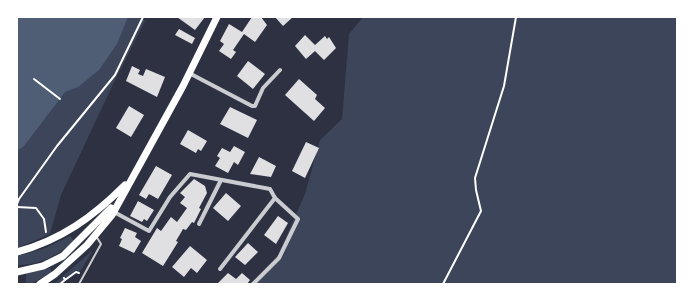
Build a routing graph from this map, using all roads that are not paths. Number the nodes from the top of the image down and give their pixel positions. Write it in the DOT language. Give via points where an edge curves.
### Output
graph roads {
  1 [pos="217,17"];
  2 [pos="280,70"];
  3 [pos="189,73"];
  4 [pos="131,180"];
  5 [pos="220,180"];
  6 [pos="275,198"];
  7 [pos="114,212"];
  8 [pos="199,224"];
  9 [pos="95,235"];
  10 [pos="17,252"];
  11 [pos="220,269"];
  12 [pos="17,272"];
  13 [pos="40,284"];
  14 [pos="80,284"];
  15 [pos="252,284"];
  1 -- 3 [label="main road"];
  2 -- 3 [label="street" via="263,88 255,106"];
  3 -- 4 [label="main road"];
  4 -- 7 [label="main road"];
  4 -- 10 [label="main road" via="76,228 41,245"];
  4 -- 12 [label="main road" via="108,212 63,256 43,266"];
  5 -- 6 [label="street" via="270,189"];
  5 -- 7 [label="street" via="190,174 170,197 149,231"];
  5 -- 8 [label="street"];
  6 -- 11 [label="street"];
  6 -- 15 [label="street" via="298,219 280,258"];
  7 -- 9 [label="main road"];
  9 -- 13 [label="main road" via="55,274"];
  9 -- 14 [label="lane" via="101,244"];
}
